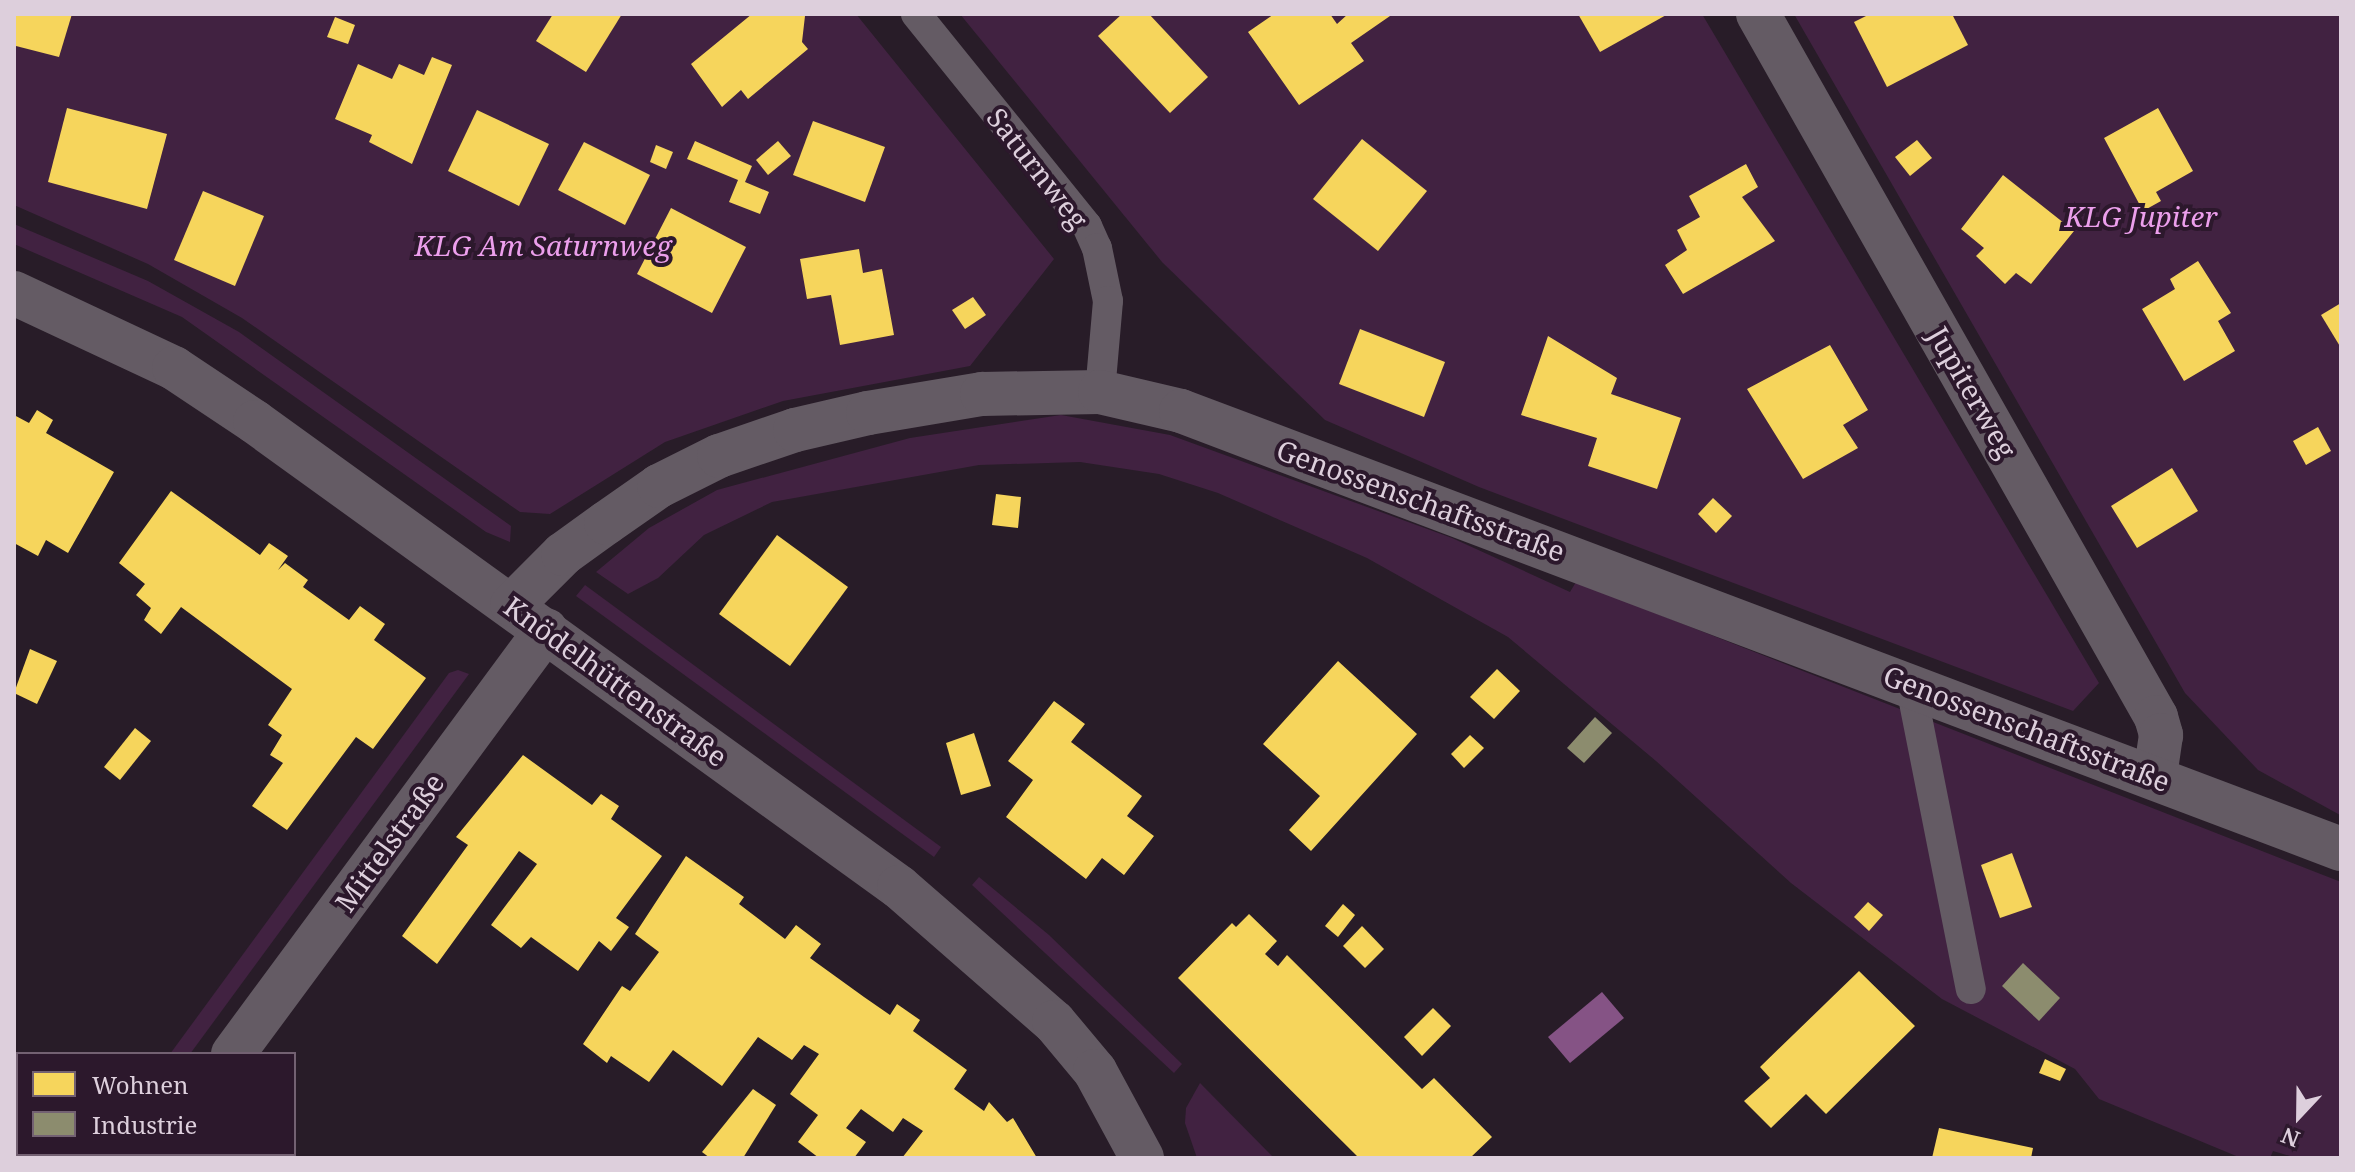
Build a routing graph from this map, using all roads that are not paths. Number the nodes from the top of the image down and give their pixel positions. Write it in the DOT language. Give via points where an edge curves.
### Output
graph roads {
  1 [pos="916,14"];
  2 [pos="1758,14"];
  3 [pos="14,293"];
  4 [pos="1100,392"];
  5 [pos="529,617"];
  6 [pos="1910,682"];
  7 [pos="2155,776"];
  8 [pos="2341,849"];
  9 [pos="1971,989"];
  10 [pos="234,1052"];
  11 [pos="1142,1158"];
  1 -- 4 [label="lane, Saturnweg" via="1092,237 1108,301"];
  2 -- 7 [label="street, Jupiterweg" via="2156,717 2161,735"];
  3 -- 5 [label="street, Knödelhüttenstraße" via="174,368"];
  4 -- 5 [label="street, Genossenschaftsstraße" via="982,394 868,413 719,456 659,486 563,554"];
  4 -- 6 [label="street, Genossenschaftsstraße" via="1181,411"];
  5 -- 10 [label="street, Mittelstraße"];
  5 -- 11 [label="street, Knödelhüttenstraße" via="899,887 1006,976 1095,1071"];
  6 -- 7 [label="street, Genossenschaftsstraße"];
  6 -- 9 [label="lane"];
  7 -- 8 [label="street, Genossenschaftsstraße"];
}
